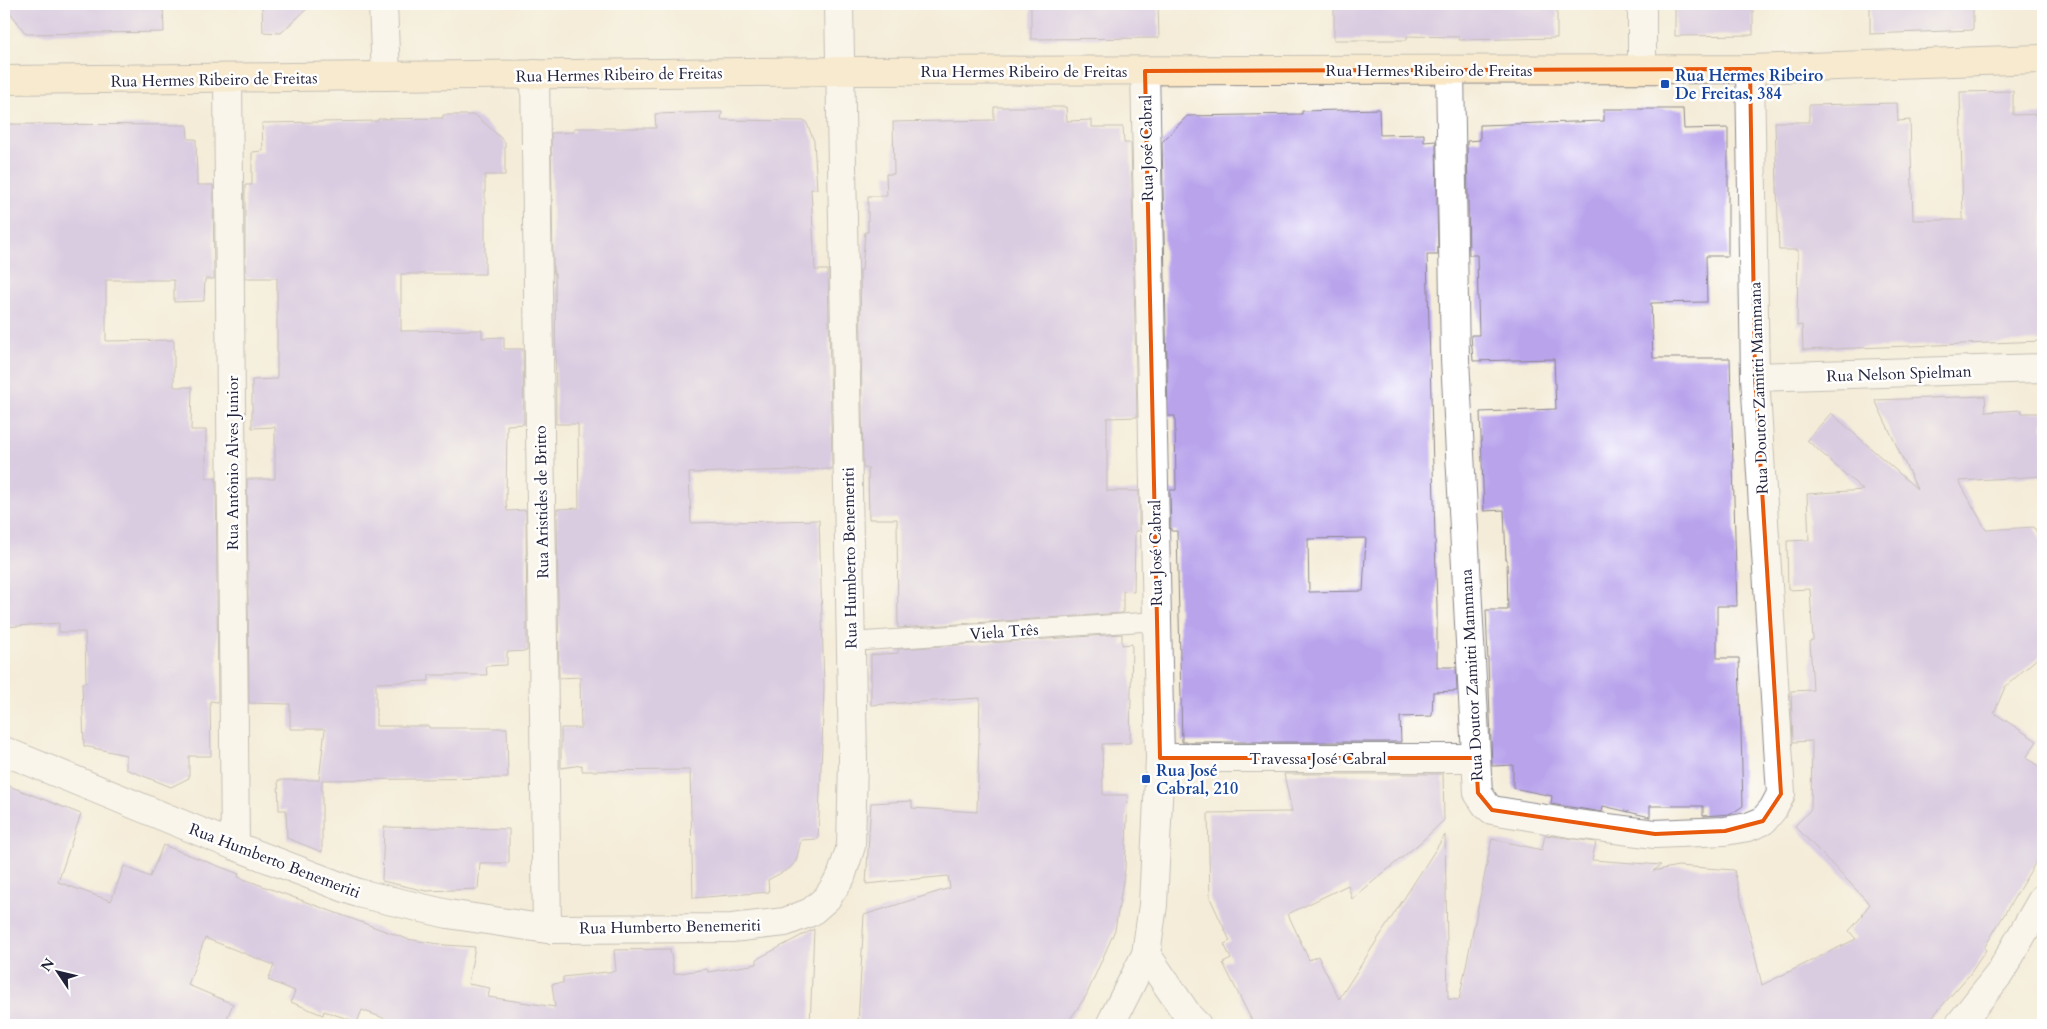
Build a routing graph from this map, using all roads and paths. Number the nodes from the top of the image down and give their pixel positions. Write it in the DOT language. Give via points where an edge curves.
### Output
graph roads {
  1 [pos="383,4"];
  2 [pos="839,4"];
  3 [pos="1642,4"];
  4 [pos="2043,59"];
  5 [pos="1642,69"];
  6 [pos="1750,69"];
  7 [pos="841,71"];
  8 [pos="1145,71"];
  9 [pos="1450,71"];
  10 [pos="535,74"];
  11 [pos="386,76"];
  12 [pos="228,79"];
  13 [pos="4,80"];
  14 [pos="2043,368"];
  15 [pos="1755,377"];
  16 [pos="1157,621"];
  17 [pos="850,642"];
  18 [pos="4,751"];
  19 [pos="1160,758"];
  20 [pos="1476,758"];
  21 [pos="235,846"];
  22 [pos="2043,898"];
  23 [pos="547,929"];
  24 [pos="1146,954"];
  25 [pos="1110,1025"];
  26 [pos="1197,1025"];
  27 [pos="1959,1025"];
  1 -- 11 [label="street"];
  2 -- 7 [label="street, Rua Humberto Benemeriti"];
  3 -- 5 [label="street"];
  4 -- 6 [label="street, Rua Hermes Ribeiro de Freitas"];
  5 -- 6 [label="street, Rua Hermes Ribeiro de Freitas"];
  5 -- 9 [label="street, Rua Hermes Ribeiro de Freitas"];
  6 -- 15 [label="street, Rua Doutor Zamitti Mammana"];
  7 -- 8 [label="street, Rua Hermes Ribeiro de Freitas"];
  7 -- 10 [label="street, Rua Hermes Ribeiro de Freitas"];
  7 -- 17 [label="street, Rua Humberto Benemeriti"];
  8 -- 9 [label="street, Rua Hermes Ribeiro de Freitas"];
  8 -- 16 [label="street, Rua José Cabral"];
  9 -- 20 [label="street, Rua Doutor Zamitti Mammana" via="1455,359"];
  10 -- 11 [label="street, Rua Hermes Ribeiro de Freitas"];
  10 -- 23 [label="street, Rua Aristides de Britto"];
  11 -- 12 [label="street, Rua Hermes Ribeiro de Freitas"];
  12 -- 13 [label="street, Rua Hermes Ribeiro de Freitas"];
  12 -- 21 [label="street, Rua Antônio Alves Junior"];
  14 -- 15 [label="street, Rua Nelson Spielman"];
  15 -- 20 [label="street, Rua Doutor Zamitti Mammana" via="1781,794 1774,810 1763,821 1748,827 1655,834 1512,814 1492,810 1480,799"];
  16 -- 17 [label="lane, Viela Três"];
  16 -- 19 [label="street, Rua José Cabral"];
  17 -- 23 [label="street, Rua Humberto Benemeriti" via="851,846 841,877 827,898 811,912 785,922 732,928"];
  18 -- 21 [label="street, Rua Humberto Benemeriti"];
  19 -- 20 [label="street, Travessa José Cabral"];
  19 -- 24 [label="street, Rua José Cabral" via="1153,905"];
  21 -- 23 [label="street, Rua Humberto Benemeriti" via="358,893 448,914"];
  22 -- 27 [label="street" via="2000,973"];
  24 -- 25 [label="street, Rua José Cabral"];
  24 -- 26 [label="street"];
}
